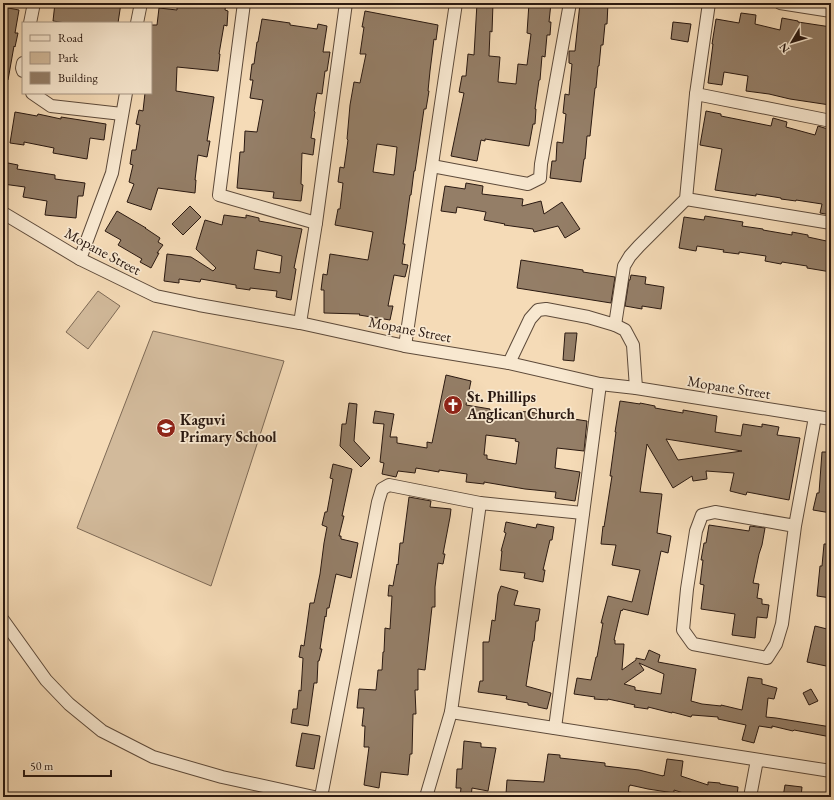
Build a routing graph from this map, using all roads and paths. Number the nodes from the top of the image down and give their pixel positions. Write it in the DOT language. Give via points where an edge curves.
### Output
graph roads {
  1 [pos="34,3"];
  2 [pos="140,3"];
  3 [pos="244,3"];
  4 [pos="346,3"];
  5 [pos="456,3"];
  6 [pos="570,3"];
  7 [pos="709,3"];
  8 [pos="780,3"];
  9 [pos="831,11"];
  10 [pos="30,22"];
  11 [pos="137,22"];
  12 [pos="33,94"];
  13 [pos="126,94"];
  14 [pos="696,94"];
  15 [pos="122,114"];
  16 [pos="831,121"];
  17 [pos="432,166"];
  18 [pos="686,199"];
  19 [pos="3,213"];
  20 [pos="316,223"];
  21 [pos="831,223"];
  22 [pos="80,259"];
  23 [pos="300,323"];
  24 [pos="615,325"];
  25 [pos="405,346"];
  26 [pos="510,363"];
  27 [pos="600,384"];
  28 [pos="636,388"];
  29 [pos="815,417"];
  30 [pos="831,419"];
  31 [pos="480,503"];
  32 [pos="583,513"];
  33 [pos="795,526"];
  34 [pos="3,620"];
  35 [pos="451,712"];
  36 [pos="556,728"];
  37 [pos="757,760"];
  38 [pos="831,771"];
  39 [pos="314,797"];
  40 [pos="321,797"];
  41 [pos="426,797"];
  42 [pos="750,797"];
  1 -- 10 [label="street"];
  2 -- 11 [label="street"];
  3 -- 20 [label="street" via="219,195"];
  4 -- 20 [label="street"];
  5 -- 17 [label="street"];
  6 -- 17 [label="street" via="540,178 528,184"];
  7 -- 14 [label="street"];
  8 -- 9 [label="street"];
  12 -- 15 [label="street" via="51,106"];
  13 -- 15 [label="street"];
  14 -- 16 [label="street"];
  14 -- 18 [label="street"];
  15 -- 22 [label="street" via="112,173"];
  17 -- 25 [label="street"];
  18 -- 21 [label="street"];
  18 -- 24 [label="street" via="639,246 624,266"];
  19 -- 22 [label="street, Mopane Street"];
  20 -- 23 [label="street"];
  22 -- 23 [label="street, Mopane Street" via="156,296"];
  23 -- 25 [label="street, Mopane Street"];
  24 -- 26 [label="street" via="546,309 538,310 530,318"];
  24 -- 28 [label="street" via="625,330 634,345"];
  25 -- 26 [label="street, Mopane Street"];
  26 -- 27 [label="street, Mopane Street"];
  27 -- 28 [label="street, Mopane Street"];
  27 -- 32 [label="street"];
  28 -- 29 [label="street, Mopane Street"];
  29 -- 30 [label="street, Mopane Street"];
  29 -- 33 [label="street"];
  31 -- 32 [label="street"];
  31 -- 35 [label="street"];
  31 -- 40 [label="street" via="389,485 382,489"];
  32 -- 36 [label="street"];
  33 -- 33 [label="street" via="782,624 776,644 767,658 693,644 683,630 696,531 702,515 715,512"];
  34 -- 39 [label="street" via="46,680 69,704 102,731 153,756 222,776"];
  35 -- 36 [label="street"];
  35 -- 41 [label="street"];
  36 -- 37 [label="street"];
  37 -- 38 [label="street"];
  37 -- 42 [label="street"];
}
